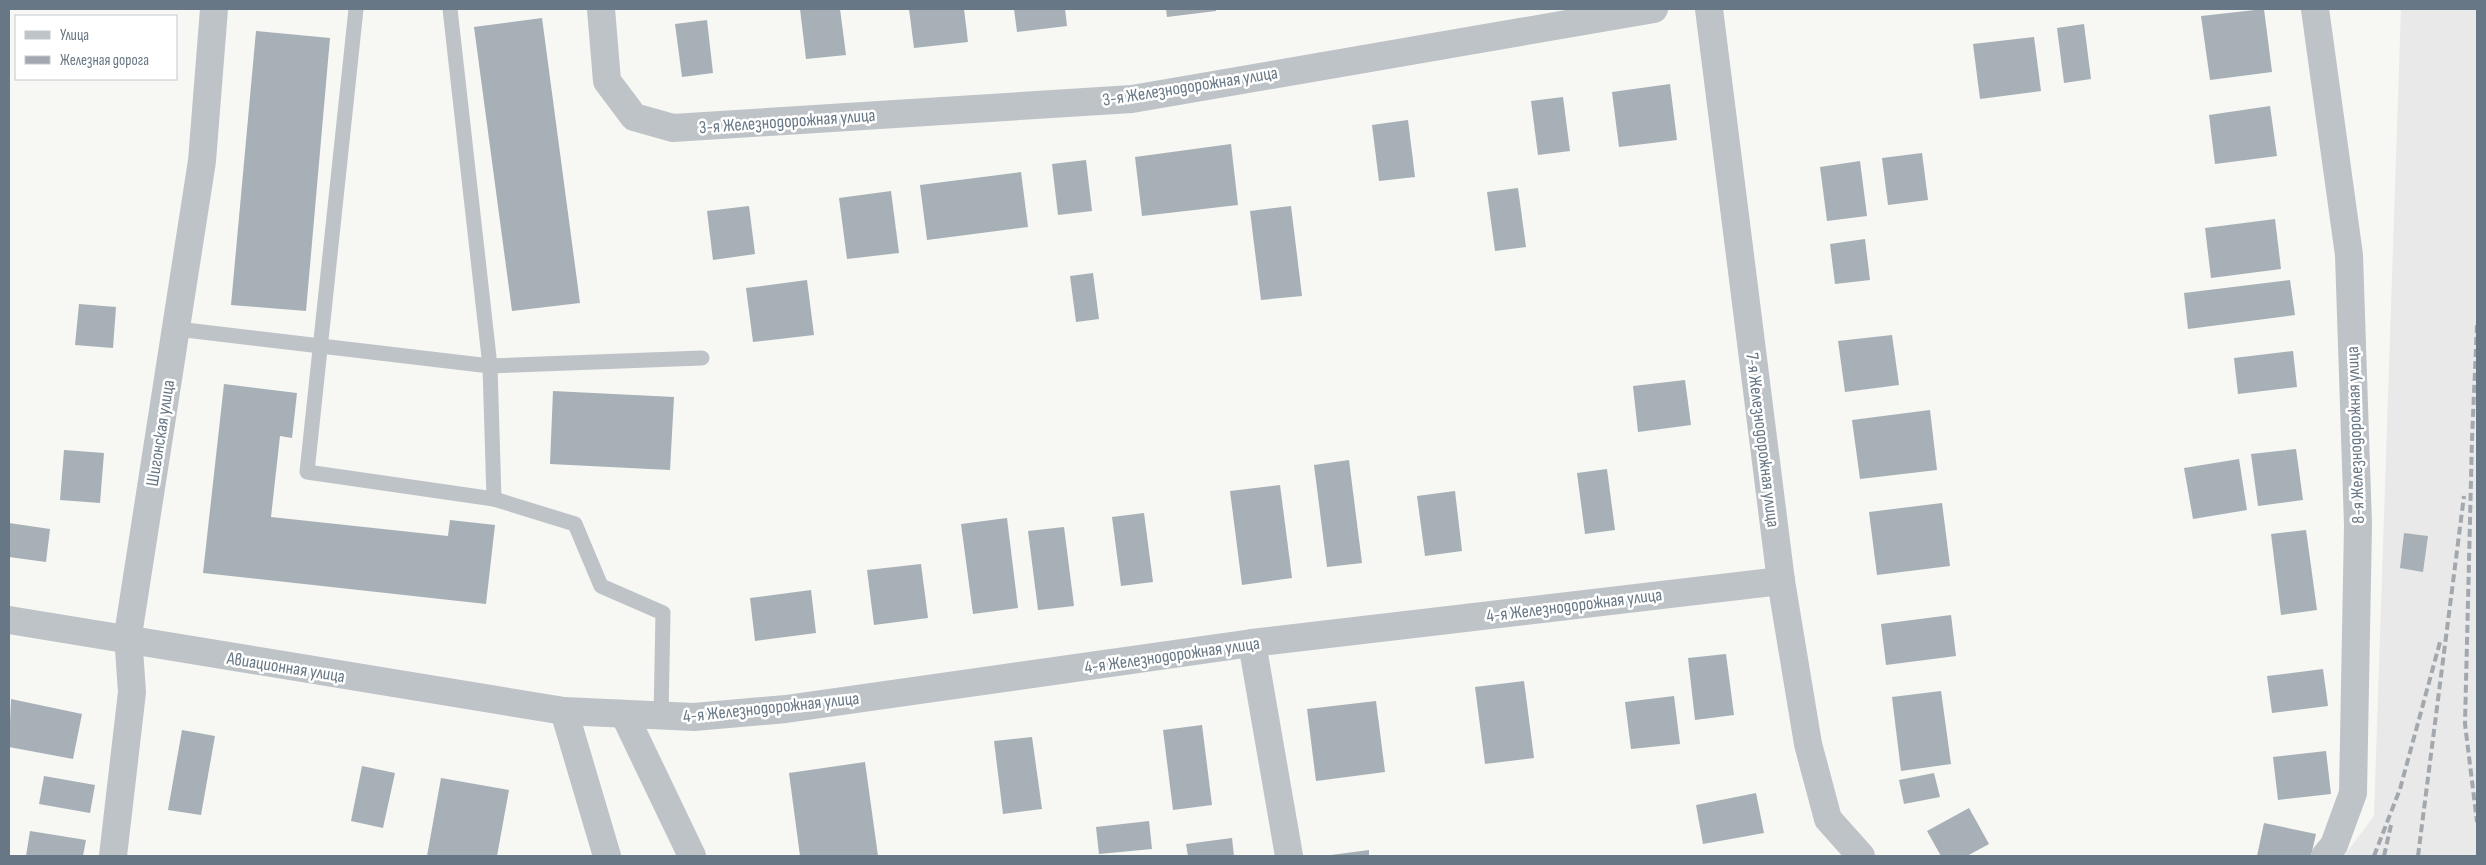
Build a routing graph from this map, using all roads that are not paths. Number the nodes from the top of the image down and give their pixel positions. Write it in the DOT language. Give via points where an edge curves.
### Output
graph roads {
  1 [pos="214,9"];
  2 [pos="356,9"];
  3 [pos="450,9"];
  4 [pos="601,9"];
  5 [pos="1654,9"];
  6 [pos="1709,9"];
  7 [pos="2315,9"];
  8 [pos="177,330"];
  9 [pos="320,346"];
  10 [pos="702,358"];
  11 [pos="490,366"];
  12 [pos="494,498"];
  13 [pos="1781,581"];
  14 [pos="9,620"];
  15 [pos="128,641"];
  16 [pos="1252,643"];
  17 [pos="564,711"];
  18 [pos="624,714"];
  19 [pos="661,716"];
  20 [pos="113,856"];
  21 [pos="607,856"];
  22 [pos="692,856"];
  23 [pos="1288,856"];
  24 [pos="1861,856"];
  25 [pos="2325,856"];
  1 -- 8 [label="street, Шигонская улица" via="202,161"];
  2 -- 9 [label="lane"];
  3 -- 11 [label="lane"];
  4 -- 5 [label="street, 3-я Железнодорожная улица" via="607,81 634,117 673,128 1132,99"];
  6 -- 13 [label="street, 7-я Железнодорожная улица"];
  7 -- 25 [label="street, 8-я Железнодорожная улица" via="2349,255 2358,525 2353,792 2334,845"];
  8 -- 9 [label="lane"];
  8 -- 15 [label="street, Шигонская улица"];
  9 -- 11 [label="lane"];
  9 -- 12 [label="lane" via="307,472"];
  10 -- 11 [label="lane"];
  11 -- 12 [label="lane"];
  12 -- 19 [label="lane" via="575,524 601,586 663,614"];
  13 -- 16 [label="street, 4-я Железнодорожная улица"];
  13 -- 24 [label="street, 7-я Железнодорожная улица" via="1808,744 1828,819"];
  14 -- 15 [label="street, Авиационная улица"];
  15 -- 17 [label="street, Авиационная улица"];
  15 -- 20 [label="street, Шигонская улица" via="132,692"];
  16 -- 19 [label="street, 4-я Железнодорожная улица" via="786,709 694,717"];
  16 -- 23 [label="street"];
  17 -- 18 [label="street, 4-я Железнодорожная улица"];
  17 -- 21 [label="street"];
  18 -- 19 [label="street, 4-я Железнодорожная улица"];
  18 -- 22 [label="street"];
}
